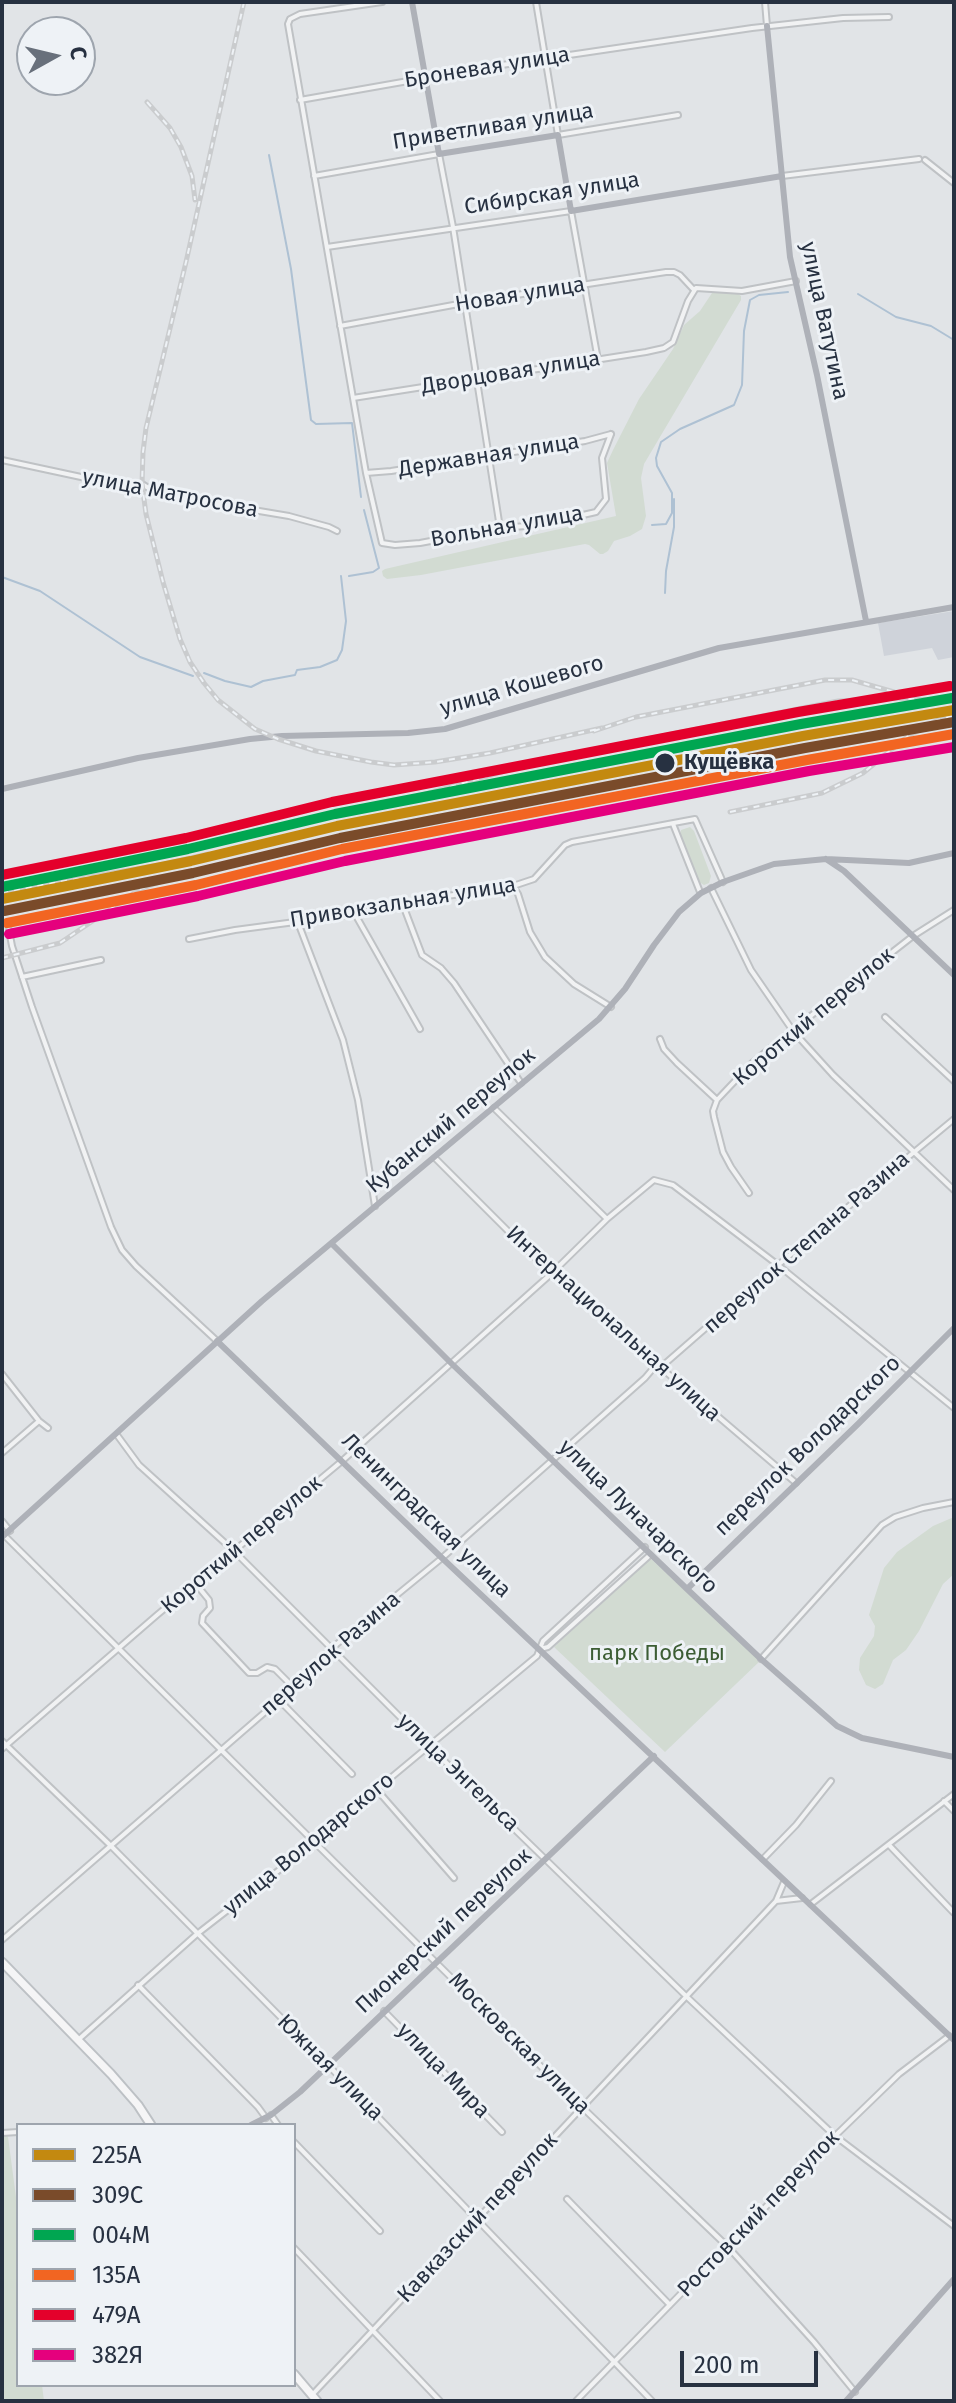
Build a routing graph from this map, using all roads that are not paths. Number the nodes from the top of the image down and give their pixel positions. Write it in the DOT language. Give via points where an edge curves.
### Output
graph roads {
  1 [pos="382,2"];
  2 [pos="412,2"];
  3 [pos="536,2"];
  4 [pos="765,2"];
  5 [pos="889,17"];
  6 [pos="767,26"];
  7 [pos="545,59"];
  8 [pos="427,78"];
  9 [pos="300,100"];
  10 [pos="678,115"];
  11 [pos="558,135"];
  12 [pos="439,154"];
  13 [pos="314,176"];
  14 [pos="782,176"];
  15 [pos="954,183"];
  16 [pos="571,211"];
  17 [pos="453,227"];
  18 [pos="327,247"];
  19 [pos="796,281"];
  20 [pos="585,284"];
  21 [pos="694,290"];
  22 [pos="464,303"];
  23 [pos="340,326"];
  24 [pos="598,360"];
  25 [pos="476,378"];
  26 [pos="353,398"];
  27 [pos="611,434"];
  28 [pos="488,455"];
  29 [pos="2,460"];
  30 [pos="366,473"];
  31 [pos="500,528"];
  32 [pos="337,531"];
  33 [pos="954,607"];
  34 [pos="866,621"];
  35 [pos="2,789"];
  36 [pos="673,824"];
  37 [pos="954,853"];
  38 [pos="826,859"];
  39 [pos="723,882"];
  40 [pos="513,886"];
  41 [pos="711,888"];
  42 [pos="701,893"];
  43 [pos="403,905"];
  44 [pos="954,910"];
  45 [pos="355,914"];
  46 [pos="297,920"];
  47 [pos="9,930"];
  48 [pos="913,936"];
  49 [pos="189,939"];
  50 [pos="101,960"];
  51 [pos="954,975"];
  52 [pos="22,977"];
  53 [pos="611,1007"];
  54 [pos="885,1017"];
  55 [pos="420,1029"];
  56 [pos="793,1031"];
  57 [pos="660,1039"];
  58 [pos="954,1081"];
  59 [pos="521,1084"];
  60 [pos="717,1100"];
  61 [pos="494,1108"];
  62 [pos="954,1119"];
  63 [pos="913,1151"];
  64 [pos="435,1158"];
  65 [pos="954,1190"];
  66 [pos="749,1193"];
  67 [pos="376,1208"];
  68 [pos="607,1219"];
  69 [pos="332,1244"];
  70 [pos="778,1265"];
  71 [pos="551,1274"];
  72 [pos="954,1328"];
  73 [pos="217,1341"];
  74 [pos="452,1364"];
  75 [pos="658,1366"];
  76 [pos="909,1372"];
  77 [pos="2,1374"];
  78 [pos="954,1408"];
  79 [pos="39,1421"];
  80 [pos="48,1428"];
  81 [pos="117,1435"];
  82 [pos="2,1453"];
  83 [pos="552,1460"];
  84 [pos="342,1461"];
  85 [pos="797,1483"];
  86 [pos="954,1502"];
  87 [pos="2,1521"];
  88 [pos="5,1535"];
  89 [pos="645,1547"];
  90 [pos="235,1552"];
  91 [pos="651,1554"];
  92 [pos="442,1558"];
  93 [pos="196,1584"];
  94 [pos="687,1589"];
  95 [pos="332,1648"];
  96 [pos="119,1649"];
  97 [pos="540,1649"];
  98 [pos="761,1659"];
  99 [pos="293,1687"];
  100 [pos="279,1700"];
  101 [pos="4,1745"];
  102 [pos="429,1746"];
  103 [pos="221,1750"];
  104 [pos="654,1756"];
  105 [pos="954,1757"];
  106 [pos="352,1774"];
  107 [pos="831,1781"];
  108 [pos="377,1790"];
  109 [pos="954,1794"];
  110 [pos="944,1801"];
  111 [pos="954,1811"];
  112 [pos="313,1841"];
  113 [pos="110,1845"];
  114 [pos="889,1845"];
  115 [pos="547,1859"];
  116 [pos="763,1859"];
  117 [pos="454,1878"];
  118 [pos="785,1880"];
  119 [pos="804,1898"];
  120 [pos="776,1901"];
  121 [pos="811,1904"];
  122 [pos="954,1913"];
  123 [pos="197,1934"];
  124 [pos="2,1940"];
  125 [pos="2,1962"];
  126 [pos="436,1963"];
  127 [pos="138,1985"];
  128 [pos="687,1997"];
  129 [pos="384,2011"];
  130 [pos="952,2038"];
  131 [pos="78,2040"];
  132 [pos="328,2065"];
  133 [pos="583,2108"];
  134 [pos="268,2117"];
  135 [pos="150,2123"];
  136 [pos="255,2123"];
  137 [pos="276,2123"];
  138 [pos="502,2132"];
  139 [pos="835,2136"];
  140 [pos="296,2144"];
  141 [pos="567,2199"];
  142 [pos="477,2218"];
  143 [pos="954,2226"];
  144 [pos="380,2231"];
  145 [pos="728,2247"];
  146 [pos="296,2250"];
  147 [pos="954,2279"];
  148 [pos="951,2289"];
  149 [pos="670,2305"];
  150 [pos="372,2330"];
  151 [pos="615,2361"];
  152 [pos="296,2376"];
  153 [pos="855,2392"];
  154 [pos="314,2398"];
  155 [pos="848,2400"];
  156 [pos="440,2401"];
  157 [pos="576,2401"];
  158 [pos="652,2401"];
  1 -- 9 [label="street" via="290,19"];
  2 -- 8 [label="street"];
  3 -- 7 [label="street"];
  4 -- 6 [label="street, улица Ватутина"];
  5 -- 6 [label="street"];
  6 -- 7 [label="street, Броневая улица"];
  6 -- 14 [label="street, улица Ватутина"];
  7 -- 8 [label="street, Броневая улица"];
  7 -- 11 [label="street"];
  8 -- 9 [label="street, Броневая улица"];
  8 -- 12 [label="street"];
  9 -- 13 [label="street"];
  10 -- 11 [label="street, Приветливая улица"];
  11 -- 12 [label="street, Приветливая улица"];
  11 -- 16 [label="street"];
  12 -- 13 [label="street, Приветливая улица"];
  12 -- 17 [label="street"];
  13 -- 18 [label="street"];
  14 -- 15 [label="street" via="922,160"];
  14 -- 16 [label="street, Сибирская улица"];
  14 -- 19 [label="street, улица Ватутина"];
  16 -- 17 [label="street, Сибирская улица"];
  16 -- 20 [label="street"];
  17 -- 18 [label="street, Сибирская улица"];
  17 -- 22 [label="street"];
  18 -- 23 [label="street"];
  19 -- 21 [label="street" via="749,291"];
  19 -- 34 [label="street, улица Ватутина"];
  20 -- 21 [label="street, Новая улица" via="674,272"];
  20 -- 22 [label="street, Новая улица"];
  20 -- 24 [label="street"];
  21 -- 24 [label="street, Дворцовая улица" via="669,345"];
  22 -- 23 [label="street, Новая улица"];
  22 -- 25 [label="street"];
  23 -- 26 [label="street"];
  24 -- 25 [label="street, Дворцовая улица"];
  25 -- 26 [label="street, Дворцовая улица"];
  25 -- 28 [label="street"];
  26 -- 30 [label="street"];
  27 -- 28 [label="street, Державная улица"];
  27 -- 31 [label="street, Вольная улица" via="602,458 606,494 600,508 539,525"];
  28 -- 30 [label="street, Державная улица"];
  28 -- 31 [label="street"];
  29 -- 32 [label="street, улица Матросова" via="118,485 142,484 158,494 289,516"];
  30 -- 31 [label="street, Вольная улица" via="382,543 420,543"];
  33 -- 34 [label="street, улица Кошевого"];
  34 -- 35 [label="street, улица Кошевого" via="705,652 445,729 250,739"];
  36 -- 39 [label="street, Привокзальная улица" via="695,819"];
  36 -- 40 [label="street, Привокзальная улица" via="572,842 534,879"];
  36 -- 42 [label="street"];
  37 -- 38 [label="street, Кубанский переулок" via="909,863"];
  38 -- 39 [label="street, Кубанский переулок" via="774,864"];
  38 -- 48 [label="street"];
  39 -- 41 [label="street, Кубанский переулок"];
  40 -- 43 [label="street, Привокзальная улица"];
  40 -- 53 [label="street" via="545,957 574,984"];
  41 -- 42 [label="street, Кубанский переулок"];
  41 -- 56 [label="street" via="751,970"];
  42 -- 53 [label="street, Кубанский переулок" via="679,912"];
  43 -- 45 [label="street, Привокзальная улица"];
  43 -- 59 [label="street" via="422,955 454,983"];
  44 -- 48 [label="street, Короткий переулок"];
  45 -- 46 [label="street, Привокзальная улица"];
  45 -- 55 [label="street"];
  46 -- 49 [label="street, Привокзальная улица"];
  46 -- 67 [label="street" via="343,1040"];
  47 -- 52 [label="street, Ленинградская улица"];
  48 -- 51 [label="street"];
  48 -- 56 [label="street, Короткий переулок"];
  50 -- 52 [label="street"];
  52 -- 73 [label="street, Ленинградская улица" via="122,1250"];
  53 -- 59 [label="street, Кубанский переулок"];
  54 -- 58 [label="street"];
  56 -- 60 [label="street, Короткий переулок"];
  56 -- 63 [label="street"];
  57 -- 60 [label="street, Короткий переулок"];
  59 -- 61 [label="street, Кубанский переулок"];
  60 -- 66 [label="street, Короткий переулок" via="713,1111 723,1152"];
  61 -- 64 [label="street, Кубанский переулок"];
  61 -- 68 [label="street"];
  62 -- 63 [label="street, переулок Степана Разина"];
  63 -- 65 [label="street"];
  63 -- 70 [label="street, переулок Степана Разина"];
  64 -- 67 [label="street, Кубанский переулок"];
  64 -- 71 [label="street, Интернациональная улица"];
  67 -- 69 [label="street, Кубанский переулок"];
  68 -- 70 [label="street, Короткий переулок" via="658,1180 673,1185"];
  68 -- 71 [label="street, Короткий переулок"];
  69 -- 73 [label="street, Кубанский переулок"];
  69 -- 74 [label="street, улица Луначарского"];
  70 -- 75 [label="street, переулок Степана Разина"];
  70 -- 76 [label="street"];
  71 -- 74 [label="street, Короткий переулок"];
  71 -- 75 [label="street, Интернациональная улица"];
  72 -- 76 [label="street, переулок Володарского"];
  73 -- 81 [label="street, Кубанский переулок"];
  73 -- 84 [label="street, Ленинградская улица"];
  74 -- 83 [label="street, улица Луначарского"];
  74 -- 84 [label="street, Короткий переулок"];
  75 -- 83 [label="street, переулок Разина"];
  75 -- 85 [label="street, Интернациональная улица"];
  76 -- 78 [label="street"];
  76 -- 85 [label="street, переулок Володарского"];
  77 -- 79 [label="street"];
  79 -- 80 [label="street"];
  79 -- 82 [label="street"];
  81 -- 88 [label="street, Кубанский переулок"];
  81 -- 90 [label="street, улица Энгельса" via="139,1465"];
  83 -- 89 [label="street, улица Луначарского"];
  83 -- 92 [label="street, переулок Разина"];
  84 -- 90 [label="street, Короткий переулок"];
  84 -- 92 [label="street, Ленинградская улица"];
  85 -- 94 [label="street, переулок Володарского"];
  86 -- 98 [label="street" via="882,1525"];
  87 -- 88 [label="street"];
  88 -- 96 [label="street, Московская улица"];
  89 -- 91 [label="street, улица Луначарского"];
  89 -- 97 [label="street, улица Володарского"];
  90 -- 93 [label="street, Короткий переулок"];
  90 -- 95 [label="street, улица Энгельса"];
  91 -- 94 [label="street, улица Луначарского"];
  91 -- 97 [label="street, улица Володарского"];
  92 -- 95 [label="street, переулок Разина"];
  92 -- 97 [label="street, Ленинградская улица"];
  93 -- 96 [label="street, Короткий переулок"];
  93 -- 99 [label="street" via="209,1600 202,1623 249,1673 275,1669"];
  94 -- 98 [label="street, улица Луначарского"];
  95 -- 99 [label="street, переулок Разина"];
  95 -- 102 [label="street, улица Энгельса"];
  96 -- 101 [label="street, Короткий переулок"];
  96 -- 103 [label="street, Московская улица"];
  97 -- 102 [label="street, улица Володарского"];
  97 -- 104 [label="street, Ленинградская улица"];
  98 -- 105 [label="street, улица Луначарского" via="837,1726 862,1738"];
  99 -- 100 [label="street, переулок Разина"];
  100 -- 103 [label="street, переулок Разина"];
  100 -- 106 [label="street"];
  101 -- 113 [label="street, Южная улица"];
  102 -- 108 [label="street, улица Володарского"];
  102 -- 115 [label="street, улица Энгельса"];
  103 -- 112 [label="street, Московская улица"];
  103 -- 113 [label="street, переулок Разина"];
  104 -- 115 [label="street, Пионерский переулок"];
  104 -- 116 [label="street, Ленинградская улица"];
  107 -- 116 [label="street"];
  108 -- 112 [label="street, улица Володарского"];
  108 -- 117 [label="street"];
  109 -- 110 [label="street"];
  110 -- 111 [label="street"];
  110 -- 114 [label="street"];
  112 -- 123 [label="street, улица Володарского"];
  112 -- 126 [label="street, Московская улица"];
  113 -- 123 [label="street, Южная улица"];
  113 -- 124 [label="street, переулок Разина"];
  114 -- 121 [label="street"];
  114 -- 122 [label="street"];
  115 -- 126 [label="street, Пионерский переулок"];
  115 -- 128 [label="street, улица Энгельса"];
  116 -- 118 [label="street, Ленинградская улица"];
  118 -- 119 [label="street, Ленинградская улица"];
  118 -- 120 [label="street, Кавказский переулок"];
  119 -- 120 [label="street"];
  119 -- 121 [label="street, Ленинградская улица"];
  120 -- 128 [label="street, Кавказский переулок"];
  121 -- 130 [label="street, Ленинградская улица"];
  123 -- 127 [label="street, улица Володарского"];
  123 -- 132 [label="street, Южная улица"];
  125 -- 131 [label="main road"];
  126 -- 129 [label="street, Пионерский переулок"];
  126 -- 133 [label="street, Московская улица"];
  127 -- 131 [label="street, улица Володарского"];
  127 -- 134 [label="street"];
  128 -- 133 [label="street, Кавказский переулок"];
  128 -- 139 [label="street, улица Энгельса"];
  129 -- 132 [label="street, Пионерский переулок"];
  129 -- 138 [label="street, улица Мира"];
  130 -- 139 [label="street, Ростовский переулок" via="899,2074"];
  131 -- 135 [label="main road"];
  132 -- 134 [label="street, Пионерский переулок"];
  132 -- 142 [label="street, Южная улица"];
  133 -- 142 [label="street, Кавказский переулок"];
  133 -- 145 [label="street, Московская улица"];
  134 -- 136 [label="street, Пионерский переулок"];
  134 -- 137 [label="street"];
  139 -- 143 [label="street, улица Энгельса"];
  139 -- 145 [label="street, Ростовский переулок"];
  140 -- 144 [label="street"];
  141 -- 149 [label="street"];
  142 -- 150 [label="street, Кавказский переулок"];
  142 -- 151 [label="street, Южная улица"];
  145 -- 149 [label="street, Ростовский переулок"];
  145 -- 153 [label="street, Московская улица"];
  146 -- 150 [label="street"];
  147 -- 148 [label="street"];
  148 -- 153 [label="street"];
  149 -- 151 [label="street, Ростовский переулок"];
  150 -- 154 [label="street, Кавказский переулок"];
  150 -- 156 [label="street"];
  151 -- 157 [label="street, Ростовский переулок"];
  151 -- 158 [label="street, Южная улица"];
  152 -- 154 [label="main road"];
  153 -- 155 [label="street"];
}
